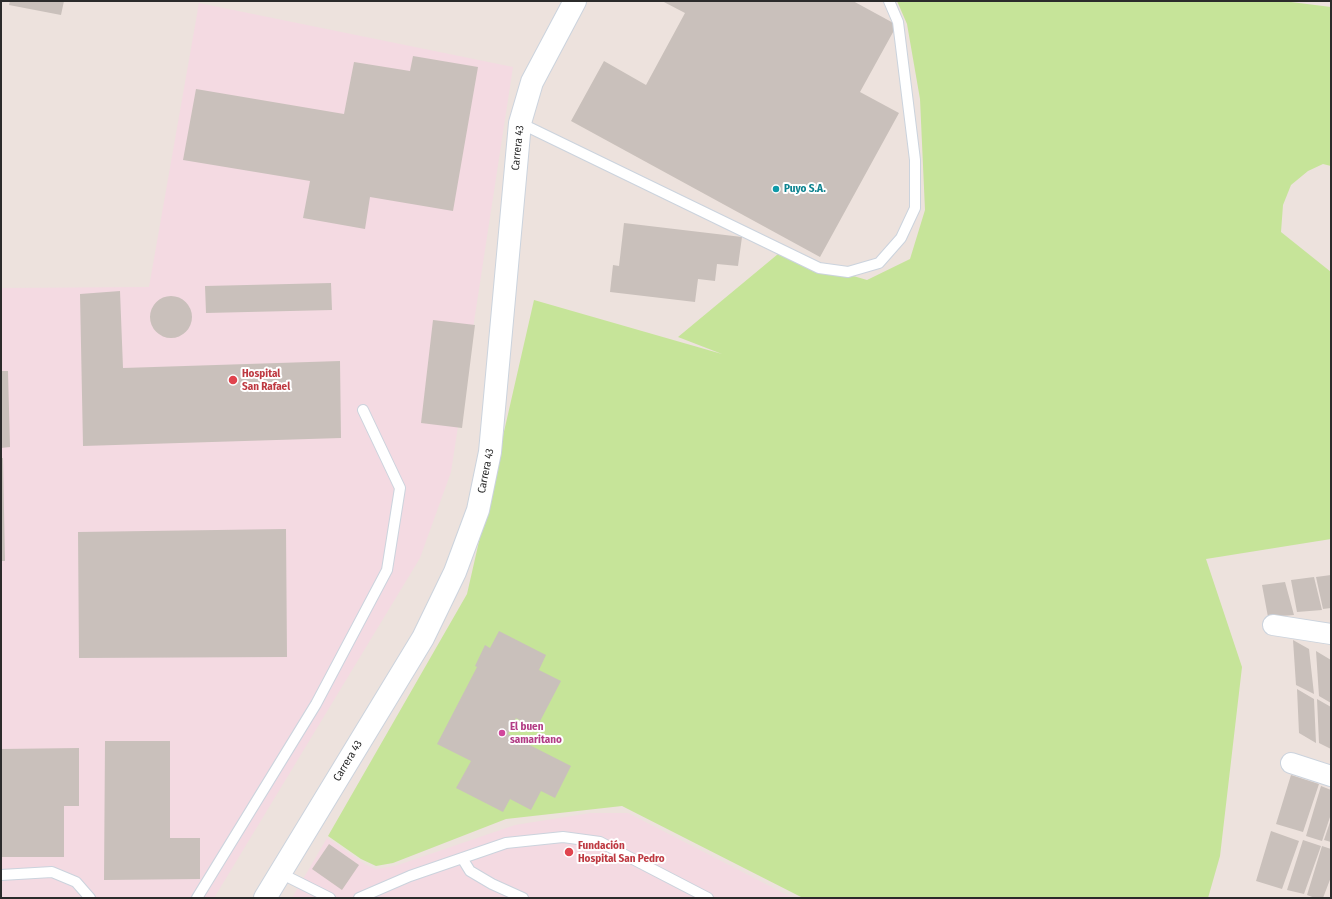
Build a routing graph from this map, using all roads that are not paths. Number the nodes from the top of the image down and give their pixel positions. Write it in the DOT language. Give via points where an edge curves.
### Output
graph roads {
  1 [pos="575,1"];
  2 [pos="889,1"];
  3 [pos="520,123"];
  4 [pos="363,410"];
  5 [pos="1273,625"];
  6 [pos="1331,634"];
  7 [pos="1291,763"];
  8 [pos="1331,776"];
  9 [pos="462,858"];
  10 [pos="280,873"];
  11 [pos="1,875"];
  12 [pos="90,898"];
  13 [pos="197,898"];
  14 [pos="265,898"];
  15 [pos="330,898"];
  16 [pos="359,898"];
  17 [pos="523,898"];
  18 [pos="708,898"];
  1 -- 3 [label="street, Carrera 43" via="532,82"];
  2 -- 3 [label="lane" via="898,22 915,160 915,208 901,238 879,263 848,272 819,268"];
  3 -- 10 [label="street, Carrera 43" via="490,452 478,510 455,572 423,638"];
  4 -- 13 [label="lane" via="400,488 386,570 316,704"];
  5 -- 6 [label="street"];
  7 -- 8 [label="street"];
  9 -- 16 [label="lane" via="410,876"];
  9 -- 17 [label="lane" via="470,870 492,884"];
  9 -- 18 [label="lane" via="506,843 563,837 600,842"];
  10 -- 14 [label="street, Carrera 43"];
  10 -- 15 [label="lane"];
  11 -- 12 [label="lane" via="52,872 76,882"];
}
